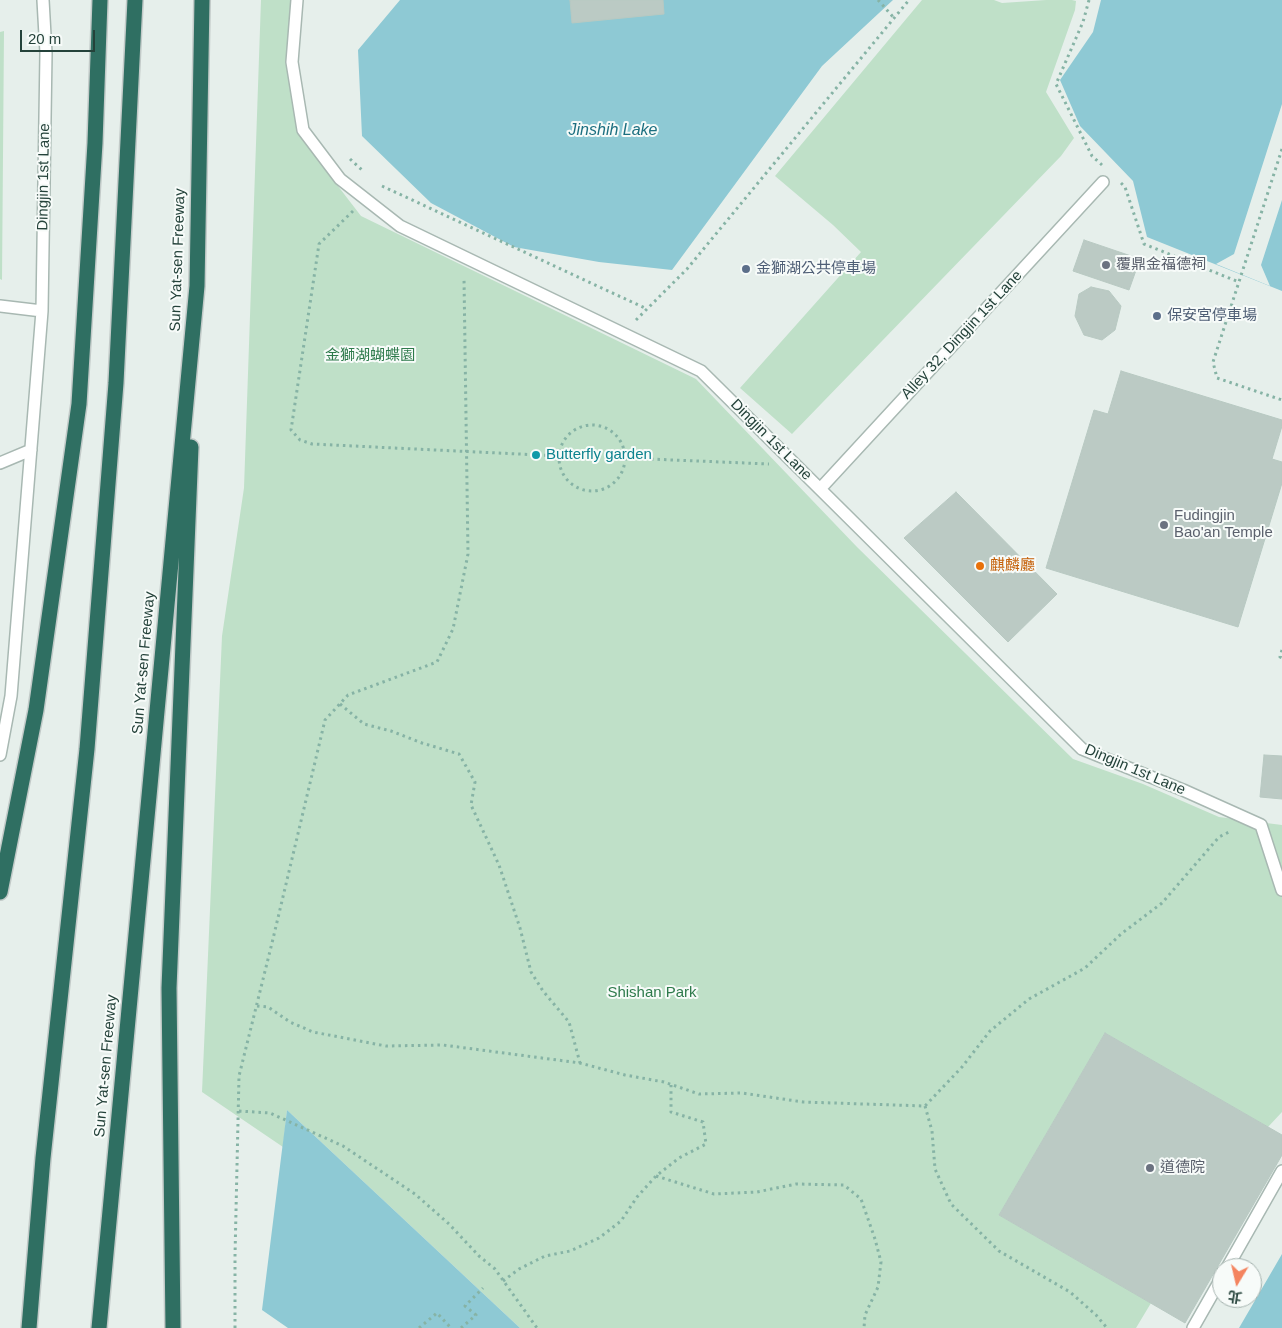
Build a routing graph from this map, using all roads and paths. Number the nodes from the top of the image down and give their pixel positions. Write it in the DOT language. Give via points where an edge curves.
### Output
graph roads {
  1 [pos="43,0"];
  2 [pos="100,0"];
  3 [pos="135,0"];
  4 [pos="202,0"];
  5 [pos="298,0"];
  6 [pos="878,0"];
  7 [pos="909,0"];
  8 [pos="1089,0"];
  9 [pos="894,18"];
  10 [pos="1282,149"];
  11 [pos="343,153"];
  12 [pos="1105,168"];
  13 [pos="363,171"];
  14 [pos="1119,181"];
  15 [pos="1104,182"];
  16 [pos="376,184"];
  17 [pos="365,198"];
  18 [pos="464,257"];
  19 [pos="1239,282"];
  20 [pos="197,286"];
  21 [pos="0,306"];
  22 [pos="647,309"];
  23 [pos="42,311"];
  24 [pos="623,334"];
  25 [pos="1282,400"];
  26 [pos="31,450"];
  27 [pos="466,451"];
  28 [pos="560,456"];
  29 [pos="625,458"];
  30 [pos="0,462"];
  31 [pos="796,465"];
  32 [pos="820,489"];
  33 [pos="1282,650"];
  34 [pos="1282,658"];
  35 [pos="340,704"];
  36 [pos="0,755"];
  37 [pos="1249,820"];
  38 [pos="1282,890"];
  39 [pos="0,892"];
  40 [pos="257,1006"];
  41 [pos="580,1063"];
  42 [pos="671,1085"];
  43 [pos="924,1106"];
  44 [pos="239,1111"];
  45 [pos="1282,1171"];
  46 [pos="656,1176"];
  47 [pos="1233,1258"];
  48 [pos="503,1281"];
  49 [pos="483,1288"];
  50 [pos="1212,1294"];
  51 [pos="28,1328"];
  52 [pos="99,1328"];
  53 [pos="173,1328"];
  54 [pos="235,1328"];
  55 [pos="419,1328"];
  56 [pos="450,1328"];
  57 [pos="461,1328"];
  58 [pos="537,1328"];
  59 [pos="864,1328"];
  60 [pos="1107,1328"];
  61 [pos="1193,1328"];
  1 -- 23 [label="lane, Dingjin 1st Lane" via="46,53"];
  2 -- 39 [label="highway" via="79,404 36,710"];
  3 -- 51 [label="highway" via="116,383 88,739"];
  4 -- 20 [label="highway, Sun Yat-sen Freeway"];
  5 -- 17 [label="lane, Dingjin 1st Lane" via="292,62 303,130 340,179"];
  6 -- 9 [label="path"];
  7 -- 9 [label="path"];
  8 -- 12 [label="path" via="1056,84 1092,156"];
  9 -- 22 [label="path" via="688,269"];
  10 -- 19 [label="path"];
  11 -- 13 [label="path"];
  14 -- 19 [label="path" via="1125,187 1144,244"];
  15 -- 32 [label="lane, Alley 32, Dingjin 1st Lane"];
  16 -- 22 [label="path"];
  17 -- 18 [label="lane, Dingjin 1st Lane" via="400,226"];
  17 -- 27 [label="path" via="319,244 291,430 300,440 312,444"];
  18 -- 24 [label="lane, Dingjin 1st Lane"];
  18 -- 27 [label="path"];
  19 -- 25 [label="path" via="1213,362 1218,378"];
  20 -- 52 [label="highway, Sun Yat-sen Freeway"];
  20 -- 53 [label="highway" via="169,988"];
  21 -- 23 [label="lane"];
  22 -- 24 [label="path"];
  23 -- 26 [label="lane, Dingjin 1st Lane"];
  24 -- 31 [label="lane, Dingjin 1st Lane" via="701,371"];
  26 -- 30 [label="lane"];
  26 -- 36 [label="lane, Dingjin 1st Lane" via="11,696"];
  27 -- 28 [label="path"];
  27 -- 35 [label="path" via="468,554 453,629 441,654 437,662 348,695"];
  28 -- 29 [label="path" via="562,445 571,433 595,425 616,436 624,448"];
  28 -- 29 [label="path" via="561,466 570,481 578,487 596,490 615,481 622,473"];
  29 -- 31 [label="path"];
  31 -- 32 [label="lane, Dingjin 1st Lane"];
  32 -- 37 [label="lane, Dingjin 1st Lane" via="1082,749"];
  33 -- 34 [label="path"];
  35 -- 40 [label="path" via="324,720"];
  35 -- 41 [label="path" via="364,724 459,754 475,782 471,805 500,865 532,972 569,1022"];
  37 -- 38 [label="lane, Dingjin 1st Lane" via="1261,825"];
  37 -- 43 [label="path" via="1219,837 1162,903 1121,934 1085,968 1028,999 990,1032"];
  40 -- 41 [label="path" via="268,1007 290,1022 314,1032 386,1046 443,1045"];
  40 -- 44 [label="path" via="239,1076"];
  41 -- 42 [label="path"];
  42 -- 43 [label="path" via="699,1094 742,1093 803,1102"];
  42 -- 46 [label="path" via="671,1112 703,1122 706,1144 679,1158"];
  43 -- 60 [label="path" via="932,1131 935,1169 951,1204 999,1251 1070,1292"];
  44 -- 48 [label="path" via="270,1114 343,1146 415,1194 449,1224"];
  44 -- 54 [label="path"];
  45 -- 47 [label="lane"];
  46 -- 48 [label="path" via="621,1220 599,1238 545,1256"];
  46 -- 59 [label="path" via="714,1194 757,1192 796,1184 844,1185 861,1200 881,1262 878,1286 865,1315"];
  48 -- 58 [label="path"];
  49 -- 57 [label="path" via="465,1306 476,1314"];
  50 -- 61 [label="lane"];
  55 -- 56 [label="path" via="437,1313"];
}
